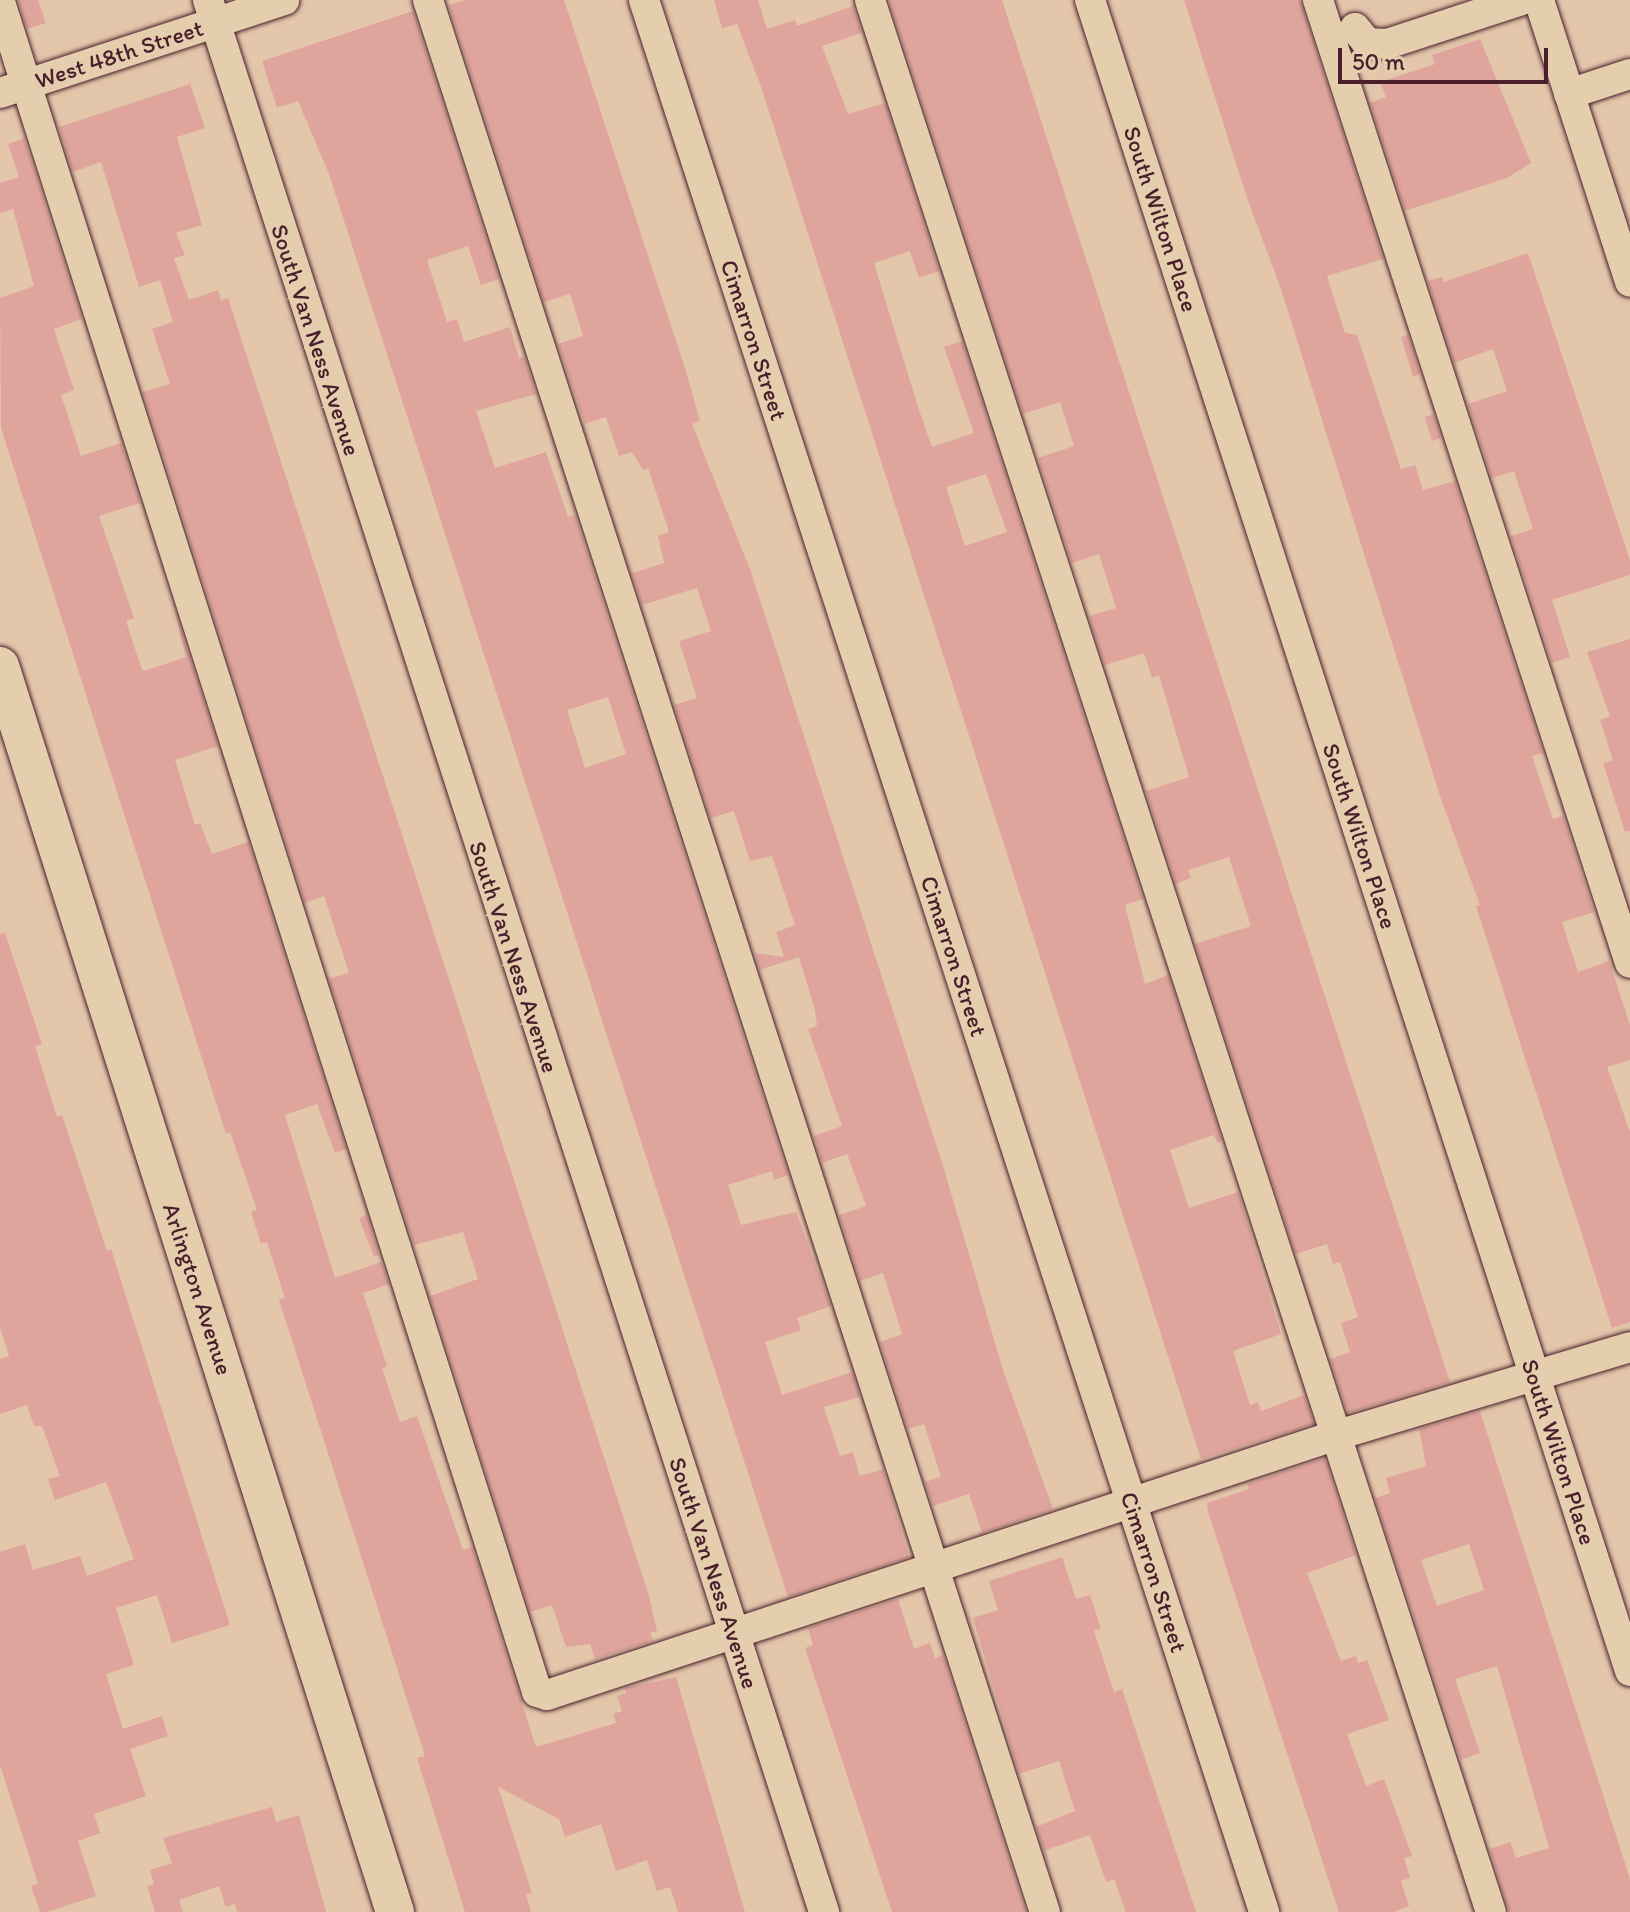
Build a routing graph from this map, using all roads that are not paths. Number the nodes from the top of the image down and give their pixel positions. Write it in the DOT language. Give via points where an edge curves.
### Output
graph roads {
  1 [pos="284,0"];
  2 [pos="428,0"];
  3 [pos="644,0"];
  4 [pos="870,0"];
  5 [pos="1090,0"];
  6 [pos="1318,0"];
  7 [pos="1522,0"];
  8 [pos="1539,0"];
  9 [pos="0,2"];
  10 [pos="212,11"];
  11 [pos="1355,28"];
  12 [pos="1630,74"];
  13 [pos="13,89"];
  14 [pos="1569,94"];
  15 [pos="1630,282"];
  16 [pos="0,666"];
  17 [pos="1630,963"];
  18 [pos="1630,1347"];
  19 [pos="1535,1378"];
  20 [pos="1334,1436"];
  21 [pos="1131,1504"];
  22 [pos="931,1570"];
  23 [pos="734,1634"];
  24 [pos="1630,1671"];
  25 [pos="395,1912"];
  26 [pos="824,1912"];
  27 [pos="1045,1912"];
  28 [pos="1264,1912"];
  29 [pos="1491,1912"];
  1 -- 10 [label="street, West 48th Street"];
  2 -- 22 [label="street"];
  3 -- 21 [label="street, Cimarron Street"];
  4 -- 20 [label="street"];
  5 -- 19 [label="street, South Wilton Place"];
  6 -- 17 [label="street"];
  7 -- 11 [label="street" via="1387,44 1367,43"];
  8 -- 14 [label="street"];
  9 -- 13 [label="street"];
  10 -- 13 [label="street, West 48th Street"];
  10 -- 23 [label="street, South Van Ness Avenue"];
  12 -- 14 [label="street"];
  13 -- 23 [label="street" via="534,1688 547,1695"];
  14 -- 15 [label="street"];
  16 -- 25 [label="main road, Arlington Avenue"];
  18 -- 19 [label="street"];
  19 -- 20 [label="street"];
  19 -- 24 [label="street, South Wilton Place"];
  20 -- 21 [label="street"];
  20 -- 29 [label="street"];
  21 -- 22 [label="street"];
  21 -- 28 [label="street, Cimarron Street"];
  22 -- 23 [label="street"];
  22 -- 27 [label="street"];
  23 -- 26 [label="street, South Van Ness Avenue"];
}
